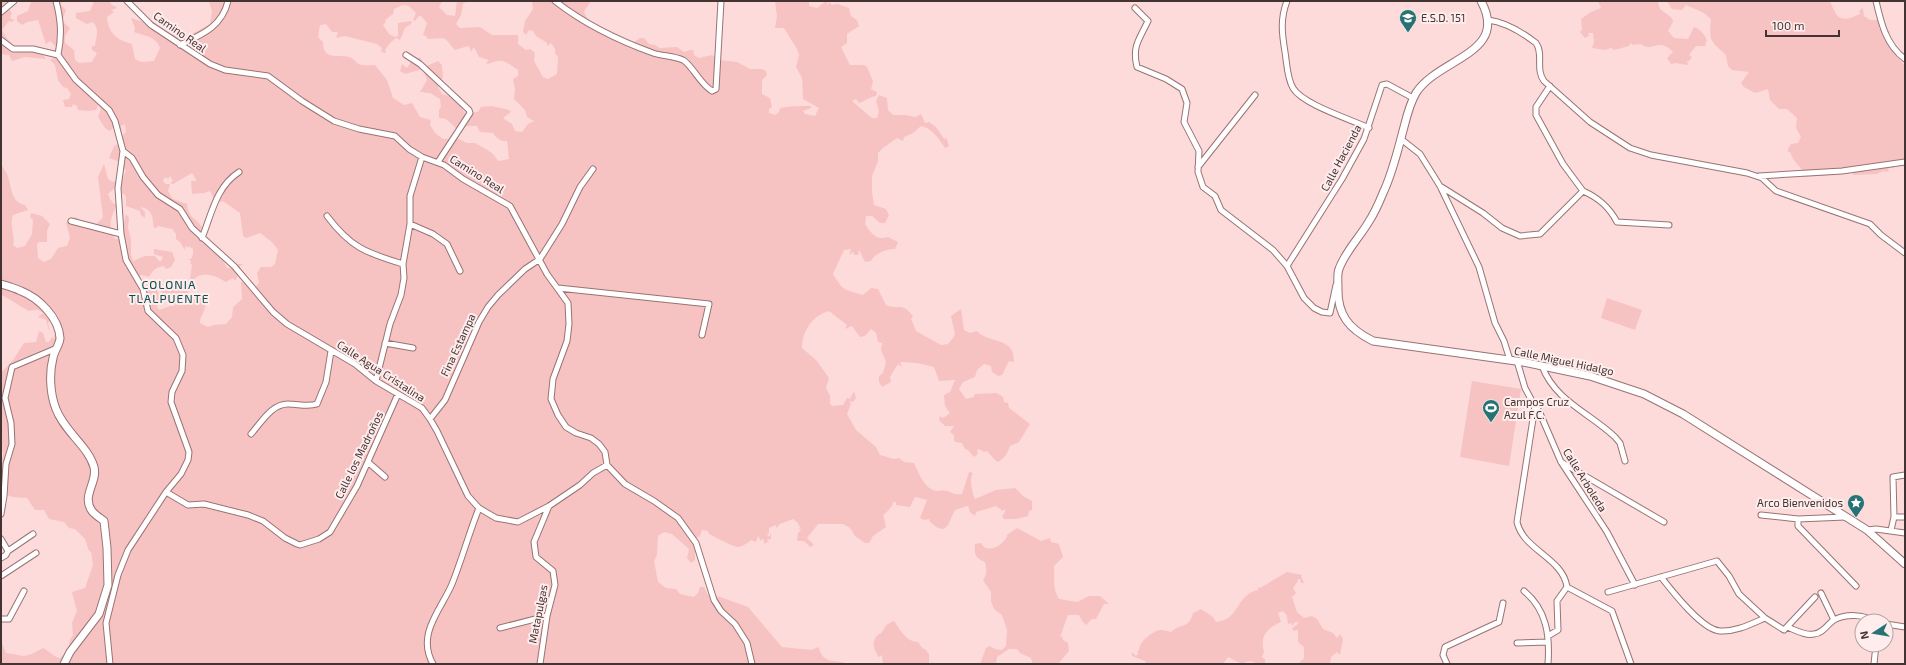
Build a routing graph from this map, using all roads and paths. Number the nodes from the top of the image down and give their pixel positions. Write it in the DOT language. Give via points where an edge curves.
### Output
graph roads {
  1 [pos="14,1"];
  2 [pos="56,1"];
  3 [pos="127,1"];
  4 [pos="228,1"];
  5 [pos="555,1"];
  6 [pos="721,1"];
  7 [pos="1287,1"];
  8 [pos="1481,1"];
  9 [pos="1876,1"];
  10 [pos="1135,8"];
  11 [pos="1,12"];
  12 [pos="1488,20"];
  13 [pos="1,40"];
  14 [pos="180,45"];
  15 [pos="58,55"];
  16 [pos="406,55"];
  17 [pos="1905,59"];
  18 [pos="1550,86"];
  19 [pos="1255,95"];
  20 [pos="1413,98"];
  21 [pos="1369,128"];
  22 [pos="1401,139"];
  23 [pos="122,151"];
  24 [pos="422,157"];
  25 [pos="438,162"];
  26 [pos="1905,162"];
  27 [pos="1198,167"];
  28 [pos="593,169"];
  29 [pos="239,172"];
  30 [pos="1758,176"];
  31 [pos="1440,186"];
  32 [pos="1583,191"];
  33 [pos="327,216"];
  34 [pos="70,221"];
  35 [pos="410,224"];
  36 [pos="1669,225"];
  37 [pos="121,234"];
  38 [pos="202,238"];
  39 [pos="1905,253"];
  40 [pos="540,258"];
  41 [pos="403,264"];
  42 [pos="1287,266"];
  43 [pos="1338,270"];
  44 [pos="460,271"];
  45 [pos="1,284"];
  46 [pos="558,288"];
  47 [pos="702,335"];
  48 [pos="385,343"];
  49 [pos="57,348"];
  50 [pos="413,348"];
  51 [pos="331,351"];
  52 [pos="1514,361"];
  53 [pos="1542,366"];
  54 [pos="376,381"];
  55 [pos="398,394"];
  56 [pos="1535,406"];
  57 [pos="430,419"];
  58 [pos="251,434"];
  59 [pos="1625,461"];
  60 [pos="1561,462"];
  61 [pos="369,463"];
  62 [pos="607,465"];
  63 [pos="1905,475"];
  64 [pos="385,477"];
  65 [pos="166,492"];
  66 [pos="549,506"];
  67 [pos="479,508"];
  68 [pos="1,514"];
  69 [pos="1761,515"];
  70 [pos="1845,517"];
  71 [pos="1894,517"];
  72 [pos="1905,517"];
  73 [pos="1798,519"];
  74 [pos="1664,522"];
  75 [pos="1867,530"];
  76 [pos="1891,530"];
  77 [pos="1905,533"];
  78 [pos="33,534"];
  79 [pos="1,539"];
  80 [pos="8,552"];
  81 [pos="36,553"];
  82 [pos="1,558"];
  83 [pos="1905,564"];
  84 [pos="1,576"];
  85 [pos="1661,577"];
  86 [pos="1634,585"];
  87 [pos="1856,586"];
  88 [pos="1567,587"];
  89 [pos="24,591"];
  90 [pos="1524,591"];
  91 [pos="1608,592"];
  92 [pos="1821,593"];
  93 [pos="1815,598"];
  94 [pos="1503,603"];
  95 [pos="547,616"];
  96 [pos="1854,616"];
  97 [pos="1764,618"];
  98 [pos="2,620"];
  99 [pos="1834,620"];
  100 [pos="1894,625"];
  101 [pos="1905,627"];
  102 [pos="500,628"];
  103 [pos="1786,629"];
  104 [pos="1548,636"];
  105 [pos="1548,642"];
  106 [pos="1517,643"];
  107 [pos="1875,653"];
  108 [pos="64,664"];
  109 [pos="110,664"];
  110 [pos="432,664"];
  111 [pos="540,664"];
  112 [pos="752,664"];
  113 [pos="1447,664"];
  114 [pos="1548,664"];
  115 [pos="1631,664"];
  116 [pos="1874,664"];
  1 -- 11 [label="street"];
  2 -- 15 [label="street" via="62,35"];
  3 -- 14 [label="street, Camino Real" via="151,25"];
  4 -- 14 [label="street" via="219,22 207,32"];
  5 -- 6 [label="street" via="572,15 653,52 684,60 712,91 716,89"];
  7 -- 21 [label="street" via="1282,27 1288,73 1294,89 1302,98"];
  8 -- 12 [label="main road"];
  9 -- 17 [label="street" via="1882,28 1897,53"];
  10 -- 27 [label="street" via="1148,21 1135,47 1137,67 1166,79 1182,90 1187,104 1184,122 1199,151"];
  12 -- 18 [label="street" via="1512,28 1536,43 1539,51 1539,74"];
  12 -- 20 [label="main road" via="1487,32 1481,42 1472,51 1431,76"];
  13 -- 15 [label="street" via="14,49 33,49"];
  14 -- 24 [label="street, Camino Real" via="210,64 225,70 268,76 334,121 395,136"];
  15 -- 23 [label="street" via="76,80 109,110 115,121"];
  16 -- 25 [label="street" via="420,64 470,113"];
  18 -- 30 [label="street" via="1590,122 1630,148 1651,155 1734,169"];
  18 -- 32 [label="street" via="1536,107 1536,115 1563,164"];
  19 -- 27 [label="street"];
  20 -- 21 [label="street, Calle Hacienda" via="1387,84 1382,84"];
  20 -- 22 [label="main road"];
  21 -- 42 [label="street, Calle Hacienda" via="1342,179"];
  22 -- 31 [label="street, Calle Arboleda" via="1420,154"];
  22 -- 43 [label="main road" via="1384,193"];
  23 -- 37 [label="street" via="118,188"];
  23 -- 38 [label="street, Calle Agua Cristalina" via="132,158 158,195 180,209"];
  24 -- 25 [label="street, Camino Real"];
  24 -- 35 [label="street" via="410,196"];
  25 -- 40 [label="street, Camino Real" via="510,206"];
  26 -- 30 [label="street" via="1842,171"];
  27 -- 42 [label="street" via="1203,187 1214,196 1222,210 1273,250"];
  28 -- 40 [label="street, Fina Estampa"];
  29 -- 38 [label="street" via="221,189"];
  30 -- 39 [label="street" via="1776,191 1870,224"];
  31 -- 32 [label="street" via="1502,228 1520,236 1540,234"];
  31 -- 52 [label="street, Calle Arboleda" via="1479,267 1495,323"];
  32 -- 36 [label="street" via="1598,197 1612,212 1617,222"];
  33 -- 41 [label="street" via="338,231 358,248"];
  34 -- 37 [label="street"];
  35 -- 41 [label="street"];
  35 -- 44 [label="street" via="433,234 447,244"];
  37 -- 65 [label="street" via="126,260 143,289 148,311 176,338 183,355 182,372 172,392 171,402 189,452 188,460 173,486"];
  38 -- 51 [label="street, Calle Agua Cristalina" via="234,266 287,324"];
  40 -- 46 [label="street, Camino Real" via="547,274"];
  40 -- 57 [label="street, Fina Estampa" via="525,269 488,307 445,400"];
  41 -- 48 [label="street" via="401,295"];
  42 -- 43 [label="street" via="1304,298 1314,308 1330,313"];
  43 -- 52 [label="main road, Calle Miguel Hidalgo" via="1337,298 1340,310 1360,334 1373,341"];
  45 -- 49 [label="main road" via="22,291 44,306 58,323 60,339"];
  46 -- 47 [label="street" via="709,304"];
  46 -- 62 [label="street, Camino Real" via="568,303 570,324 567,341 553,379 551,399 566,427 599,444"];
  48 -- 50 [label="street"];
  48 -- 54 [label="street"];
  49 -- 68 [label="street" via="12,367 6,398 12,444 6,464"];
  49 -- 108 [label="main road" via="50,376 55,408 62,423 87,453 94,468 94,480 88,496 92,511 104,521 108,556 108,584 99,614"];
  51 -- 54 [label="street, Calle Agua Cristalina" via="355,364"];
  51 -- 58 [label="street" via="326,382 317,404 286,404 270,411"];
  52 -- 53 [label="main road, Calle Miguel Hidalgo"];
  52 -- 56 [label="street, Calle Arboleda"];
  53 -- 59 [label="street" via="1556,391 1616,437"];
  53 -- 70 [label="main road, Calle Miguel Hidalgo" via="1590,376 1651,398 1683,414"];
  54 -- 55 [label="street, Calle Agua Cristalina"];
  55 -- 57 [label="street, Calle Agua Cristalina" via="422,408"];
  55 -- 61 [label="street, Calle los Madroños"];
  56 -- 60 [label="street, Calle Arboleda" via="1540,411"];
  56 -- 88 [label="street" via="1517,522 1524,537 1561,572"];
  57 -- 67 [label="street, Calle Agua Cristalina" via="468,496"];
  60 -- 74 [label="street"];
  60 -- 86 [label="street, Calle Arboleda" via="1607,532"];
  61 -- 64 [label="street"];
  61 -- 65 [label="street, Calle los Madroños" via="330,532 319,539 300,544 285,538 263,521 248,515 204,504 188,505"];
  62 -- 66 [label="street, Calle Agua Cristalina"];
  62 -- 112 [label="street" via="625,484 678,518 696,544 714,600 735,624 747,643"];
  63 -- 71 [label="street" via="1893,477"];
  65 -- 109 [label="street" via="128,550 118,575 106,623"];
  66 -- 67 [label="street, Calle Agua Cristalina" via="518,522 496,518"];
  66 -- 95 [label="street, Matapulgas" via="534,542 536,556 553,571 555,585"];
  67 -- 110 [label="street" via="452,585 432,620 428,655"];
  69 -- 73 [label="street"];
  70 -- 73 [label="street"];
  70 -- 75 [label="main road, Calle Miguel Hidalgo"];
  71 -- 72 [label="street"];
  71 -- 76 [label="street"];
  73 -- 87 [label="street" via="1798,526"];
  75 -- 76 [label="street"];
  75 -- 83 [label="main road, Calle Miguel Hidalgo"];
  76 -- 77 [label="street"];
  78 -- 80 [label="street"];
  79 -- 80 [label="street"];
  80 -- 82 [label="street"];
  81 -- 84 [label="street"];
  85 -- 86 [label="street"];
  85 -- 97 [label="street" via="1692,612 1713,629 1728,631"];
  85 -- 97 [label="street" via="1717,561 1739,594"];
  86 -- 91 [label="street"];
  88 -- 104 [label="street" via="1557,601 1558,630"];
  88 -- 115 [label="street" via="1612,611"];
  89 -- 98 [label="street" via="9,619"];
  90 -- 104 [label="street" via="1535,600 1548,629"];
  92 -- 99 [label="street"];
  93 -- 103 [label="street"];
  94 -- 113 [label="street" via="1499,622 1446,647 1443,655"];
  95 -- 102 [label="street"];
  95 -- 111 [label="street, Matapulgas"];
  96 -- 99 [label="street"];
  97 -- 103 [label="street"];
  99 -- 103 [label="street" via="1829,626 1814,634"];
  100 -- 101 [label="street"];
  104 -- 105 [label="street"];
  105 -- 106 [label="street"];
  105 -- 114 [label="street"];
  107 -- 116 [label="street"];
}
